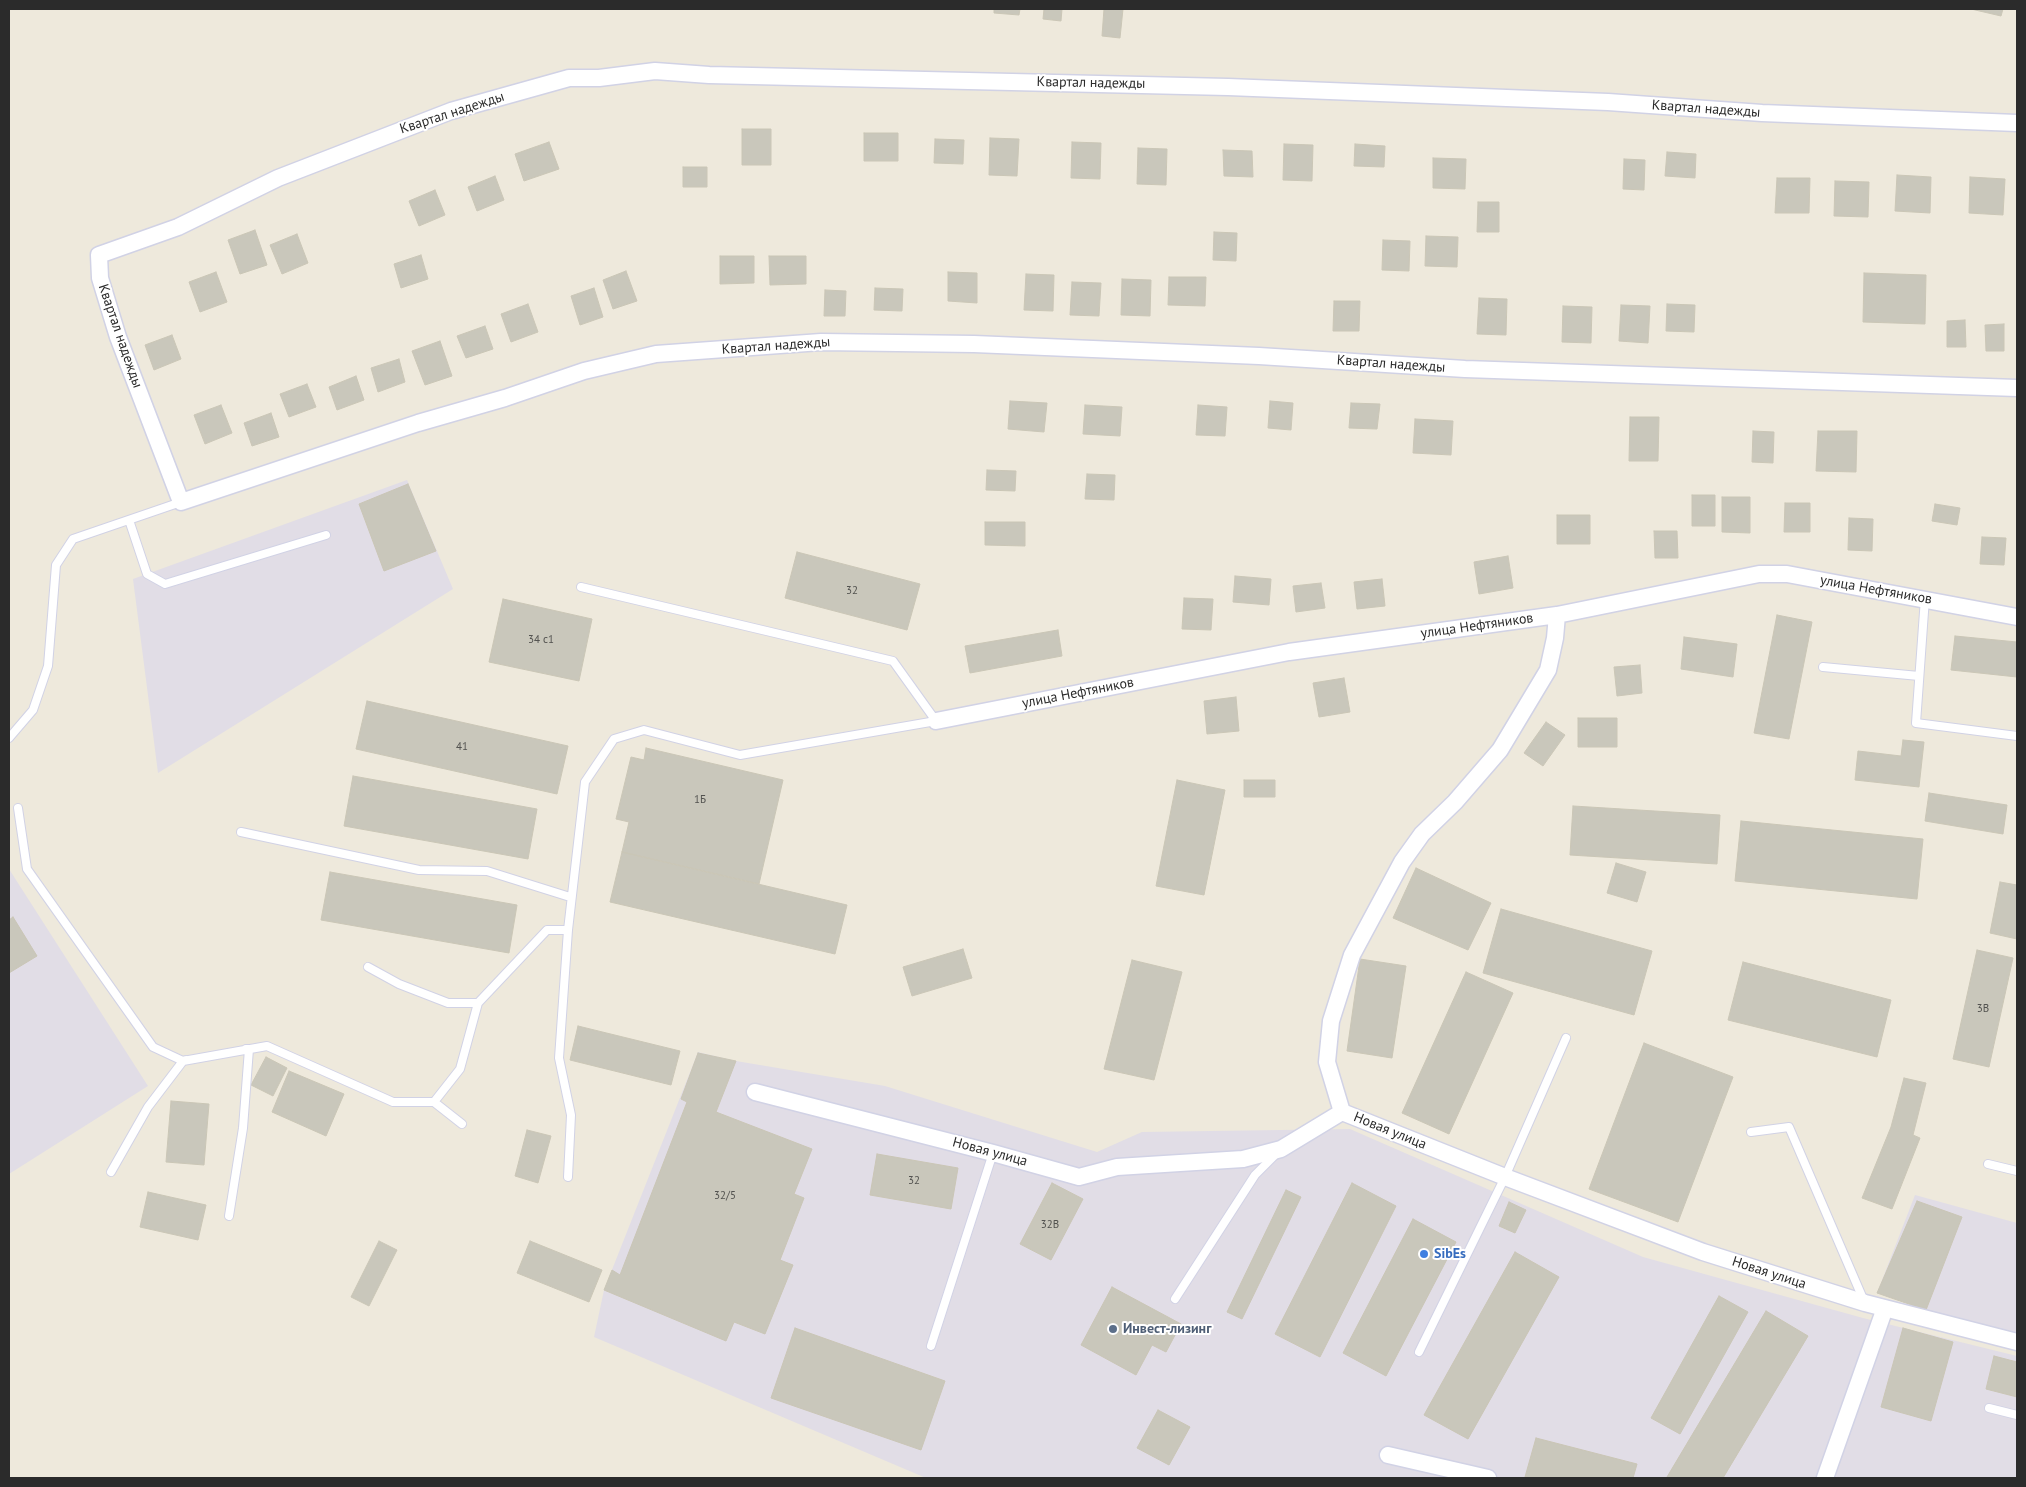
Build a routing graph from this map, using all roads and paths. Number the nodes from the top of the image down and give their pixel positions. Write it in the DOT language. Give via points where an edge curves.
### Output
graph roads {
  1 [pos="2017,123"];
  2 [pos="2017,388"];
  3 [pos="181,502"];
  4 [pos="129,520"];
  5 [pos="326,535"];
  6 [pos="581,587"];
  7 [pos="1925,598"];
  8 [pos="1557,615"];
  9 [pos="2017,617"];
  10 [pos="1823,667"];
  11 [pos="1919,676"];
  12 [pos="936,721"];
  13 [pos="2017,736"];
  14 [pos="9,738"];
  15 [pos="18,808"];
  16 [pos="240,832"];
  17 [pos="570,897"];
  18 [pos="568,930"];
  19 [pos="368,967"];
  20 [pos="478,1003"];
  21 [pos="1566,1038"];
  22 [pos="249,1048"];
  23 [pos="183,1061"];
  24 [pos="755,1092"];
  25 [pos="434,1102"];
  26 [pos="1342,1112"];
  27 [pos="462,1124"];
  28 [pos="1750,1132"];
  29 [pos="1281,1148"];
  30 [pos="993,1152"];
  31 [pos="1988,1164"];
  32 [pos="2017,1171"];
  33 [pos="111,1172"];
  34 [pos="568,1177"];
  35 [pos="1505,1177"];
  36 [pos="229,1216"];
  37 [pos="1176,1298"];
  38 [pos="1865,1303"];
  39 [pos="1885,1308"];
  40 [pos="2017,1342"];
  41 [pos="931,1346"];
  42 [pos="1419,1352"];
  43 [pos="1989,1408"];
  44 [pos="2017,1415"];
  45 [pos="1388,1455"];
  46 [pos="1488,1478"];
  47 [pos="1825,1478"];
  1 -- 3 [label="street, Квартал надежды" via="1228,87 656,71 569,78 451,111 278,178 178,227 99,255 100,278 118,337"];
  2 -- 3 [label="street, Квартал надежды" via="1465,369 1259,356 974,344 821,342 656,354 584,371 400,428"];
  3 -- 4 [label="lane"];
  4 -- 5 [label="lane" via="147,574 165,584"];
  4 -- 14 [label="lane" via="73,540 56,565 48,666 33,710"];
  6 -- 12 [label="lane" via="893,661"];
  7 -- 8 [label="street, улица Нефтяников" via="1787,574 1759,574"];
  7 -- 9 [label="street, улица Нефтяников"];
  7 -- 11 [label="lane"];
  8 -- 12 [label="street, улица Нефтяников" via="1289,652"];
  8 -- 26 [label="street" via="1555,638 1544,678 1500,750 1422,834 1402,862 1352,955 1331,1021 1327,1062"];
  10 -- 11 [label="lane"];
  11 -- 13 [label="lane" via="1916,723"];
  12 -- 17 [label="lane" via="740,755 644,730 614,740 585,782"];
  15 -- 23 [label="lane" via="28,870 153,1046"];
  16 -- 17 [label="lane" via="419,870 487,871"];
  17 -- 18 [label="lane"];
  18 -- 20 [label="lane" via="547,930"];
  18 -- 34 [label="lane" via="559,1058 571,1115"];
  19 -- 20 [label="lane" via="399,984 448,1003"];
  20 -- 25 [label="lane" via="460,1069"];
  21 -- 35 [label="lane"];
  22 -- 23 [label="lane"];
  22 -- 25 [label="lane" via="267,1046 392,1102"];
  22 -- 36 [label="lane" via="243,1128"];
  23 -- 33 [label="lane" via="148,1107"];
  24 -- 30 [label="street, Новая улица"];
  25 -- 27 [label="lane"];
  26 -- 29 [label="street, Новая улица"];
  26 -- 35 [label="street, Новая улица"];
  28 -- 38 [label="lane" via="1789,1126"];
  29 -- 30 [label="street, Новая улица" via="1244,1159 1117,1167 1079,1177"];
  29 -- 37 [label="lane" via="1255,1176"];
  30 -- 41 [label="lane"];
  31 -- 32 [label="lane"];
  35 -- 38 [label="street, Новая улица" via="1703,1252"];
  35 -- 42 [label="lane"];
  38 -- 39 [label="street, Новая улица"];
  39 -- 40 [label="street, Новая улица"];
  39 -- 47 [label="street"];
  43 -- 44 [label="lane"];
  45 -- 46 [label="street"];
}
